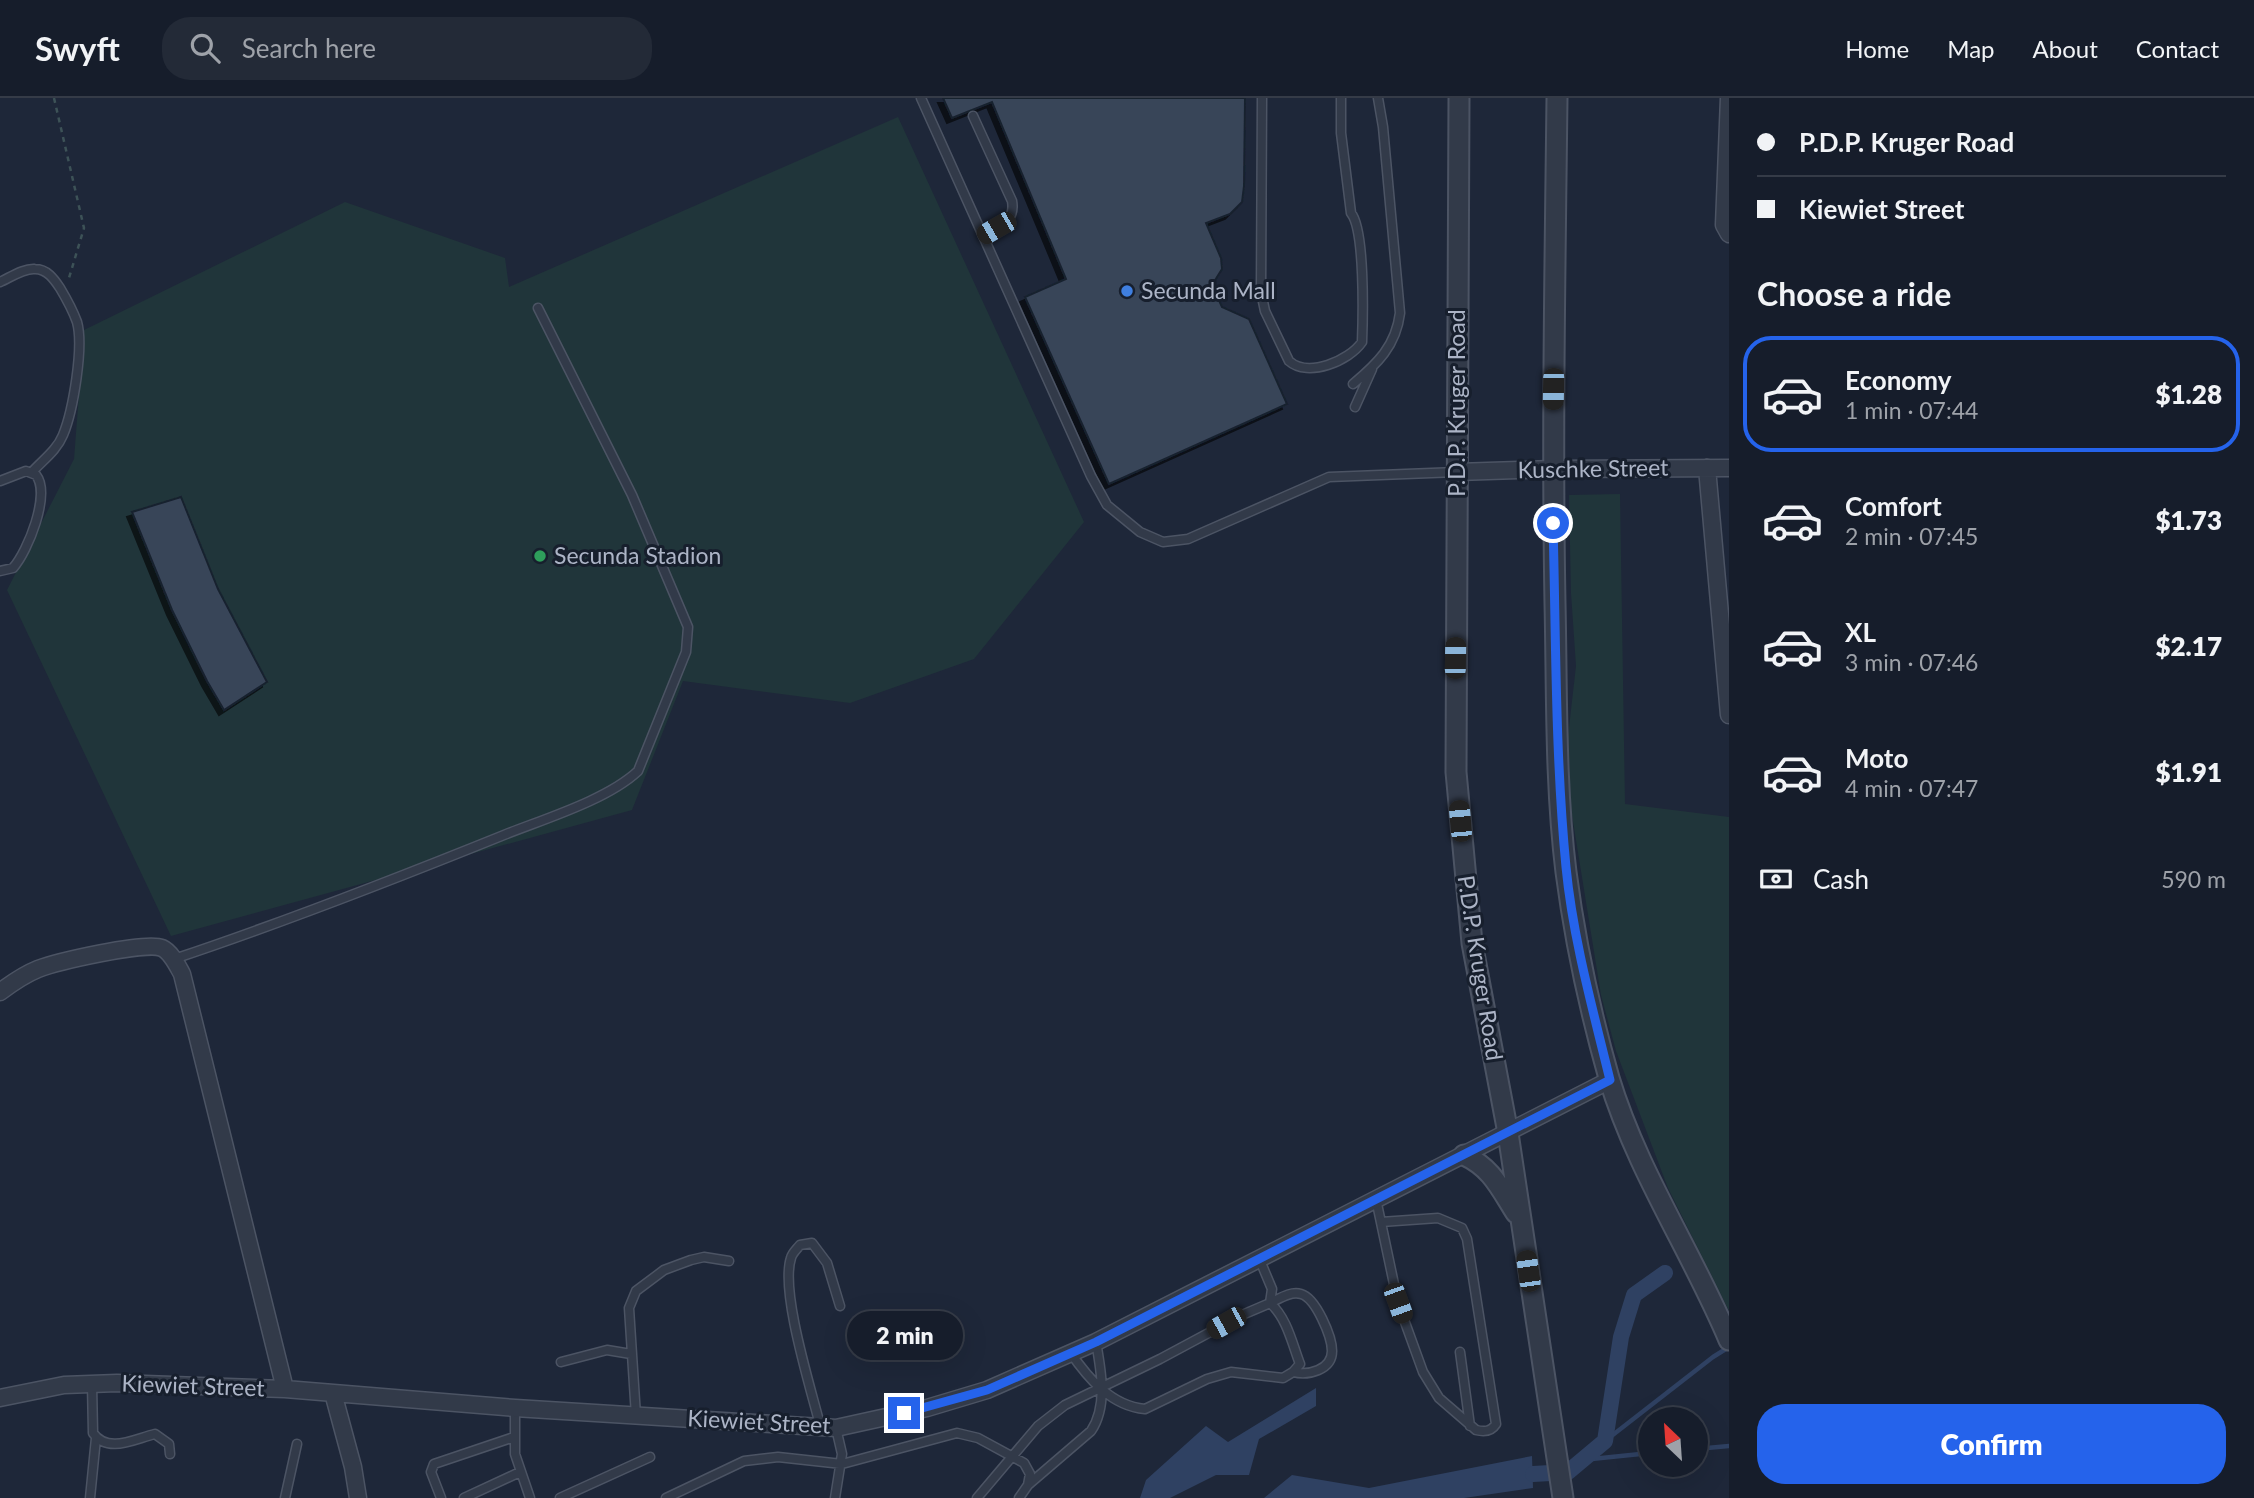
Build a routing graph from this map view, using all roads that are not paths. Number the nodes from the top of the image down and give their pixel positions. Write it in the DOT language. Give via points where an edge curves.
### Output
graph roads {
  1 [pos="920,98"];
  2 [pos="1262,98"];
  3 [pos="1341,98"];
  4 [pos="1378,98"];
  5 [pos="1459,98"];
  6 [pos="1557,98"];
  7 [pos="1729,98"];
  8 [pos="973,116"];
  9 [pos="1729,234"];
  10 [pos="983,236"];
  11 [pos="0,282"];
  12 [pos="538,308"];
  13 [pos="1374,367"];
  14 [pos="1353,384"];
  15 [pos="1355,407"];
  16 [pos="1707,468"];
  17 [pos="1729,468"];
  18 [pos="1553,469"];
  19 [pos="32,472"];
  20 [pos="1457,472"];
  21 [pos="0,481"];
  22 [pos="0,571"];
  23 [pos="1729,715"];
  24 [pos="168,953"];
  25 [pos="1,987"];
  26 [pos="1610,1080"];
  27 [pos="1508,1133"];
  28 [pos="1464,1155"];
  29 [pos="1376,1199"];
  30 [pos="1520,1220"];
  31 [pos="1381,1223"];
  32 [pos="1259,1258"];
  33 [pos="729,1261"];
  34 [pos="1270,1303"];
  35 [pos="840,1306"];
  36 [pos="1728,1337"];
  37 [pos="1096,1342"];
  38 [pos="1070,1352"];
  39 [pos="1460,1352"];
  40 [pos="631,1354"];
  41 [pos="561,1362"];
  42 [pos="1293,1372"];
  43 [pos="92,1384"];
  44 [pos="1101,1388"];
  45 [pos="285,1389"];
  46 [pos="333,1393"];
  47 [pos="0,1398"];
  48 [pos="515,1408"];
  49 [pos="636,1416"];
  50 [pos="1470,1426"];
  51 [pos="828,1427"];
  52 [pos="514,1437"];
  53 [pos="96,1438"];
  54 [pos="297,1444"];
  55 [pos="170,1454"];
  56 [pos="650,1457"];
  57 [pos="1012,1457"];
  58 [pos="842,1464"];
  59 [pos="520,1472"];
  60 [pos="1028,1485"];
  61 [pos="1561,1488"];
  62 [pos="90,1498"];
  63 [pos="285,1498"];
  64 [pos="358,1498"];
  65 [pos="441,1498"];
  66 [pos="464,1498"];
  67 [pos="530,1498"];
  68 [pos="560,1498"];
  69 [pos="666,1498"];
  70 [pos="835,1498"];
  71 [pos="977,1498"];
  72 [pos="1019,1498"];
  1 -- 10 [label="lane"];
  2 -- 3 [label="lane" via="1261,292 1289,362 1301,369 1351,355 1362,342 1361,256 1345,170"];
  4 -- 13 [label="lane" via="1400,313 1396,336"];
  5 -- 20 [label="street, P.D.P. Kruger Road"];
  6 -- 18 [label="street"];
  7 -- 9 [label="street" via="1724,225"];
  8 -- 10 [label="lane" via="1014,211 1008,221"];
  10 -- 20 [label="lane" via="1096,485 1107,505 1140,532 1163,542 1188,540 1329,477"];
  11 -- 19 [label="lane" via="29,269 49,275 64,295 79,339 75,391 62,437"];
  12 -- 24 [label="lane" via="632,495 688,627 686,652 638,771 611,790 359,892 247,935"];
  13 -- 14 [label="lane"];
  13 -- 15 [label="lane"];
  16 -- 17 [label="street, Kuschke Street"];
  16 -- 18 [label="street, Kuschke Street"];
  16 -- 23 [label="street"];
  18 -- 20 [label="street, Kuschke Street"];
  18 -- 26 [label="street" via="1559,771 1566,870 1582,964"];
  19 -- 21 [label="lane"];
  19 -- 22 [label="lane" via="39,479 39,512 16,564"];
  20 -- 27 [label="street, P.D.P. Kruger Road" via="1455,772 1472,943"];
  24 -- 25 [label="street" via="143,946 41,968"];
  24 -- 45 [label="street" via="182,974"];
  26 -- 27 [label="street, Kiewiet Street"];
  26 -- 36 [label="street" via="1644,1167"];
  27 -- 28 [label="street, Kiewiet Street"];
  27 -- 30 [label="street, P.D.P. Kruger Road"];
  28 -- 29 [label="street, Kiewiet Street"];
  28 -- 30 [label="street" via="1489,1171"];
  29 -- 31 [label="lane"];
  29 -- 32 [label="street, Kiewiet Street"];
  30 -- 61 [label="street, P.D.P. Kruger Road"];
  31 -- 50 [label="lane" via="1398,1303 1423,1372 1439,1398"];
  31 -- 50 [label="lane" via="1438,1218 1462,1228 1467,1239 1496,1424 1482,1432"];
  32 -- 34 [label="lane" via="1272,1289"];
  32 -- 37 [label="street, Kiewiet Street"];
  33 -- 40 [label="lane" via="691,1260 664,1270 636,1291 629,1308"];
  34 -- 42 [label="lane" via="1285,1323 1300,1363"];
  34 -- 42 [label="lane" via="1288,1294 1301,1294 1320,1310 1332,1351 1329,1361 1309,1374"];
  34 -- 44 [label="lane"];
  35 -- 51 [label="lane" via="824,1257 812,1243 800,1245 788,1270 793,1317"];
  37 -- 38 [label="street, Kiewiet Street"];
  37 -- 44 [label="lane"];
  38 -- 44 [label="lane"];
  38 -- 51 [label="street, Kiewiet Street" via="987,1390 927,1408"];
  39 -- 50 [label="lane"];
  40 -- 41 [label="lane" via="607,1350"];
  40 -- 49 [label="lane"];
  42 -- 44 [label="lane" via="1283,1378 1231,1372 1145,1409 1124,1404"];
  43 -- 45 [label="street, Kiewiet Street"];
  43 -- 47 [label="street, Kiewiet Street"];
  43 -- 53 [label="lane"];
  44 -- 57 [label="lane" via="1065,1405 1038,1426"];
  44 -- 60 [label="lane" via="1099,1416 1091,1431"];
  45 -- 46 [label="street, Kiewiet Street"];
  46 -- 48 [label="street, Kiewiet Street"];
  46 -- 64 [label="street"];
  48 -- 49 [label="street, Kiewiet Street"];
  48 -- 52 [label="lane"];
  49 -- 51 [label="street, Kiewiet Street"];
  51 -- 58 [label="lane" via="842,1454"];
  52 -- 59 [label="lane"];
  52 -- 65 [label="lane" via="434,1464 431,1472"];
  53 -- 55 [label="lane" via="114,1445 155,1434 169,1444"];
  53 -- 62 [label="lane"];
  54 -- 63 [label="lane"];
  56 -- 68 [label="lane"];
  57 -- 58 [label="lane" via="978,1438 957,1433"];
  57 -- 60 [label="lane" via="1024,1463 1030,1475"];
  57 -- 71 [label="lane"];
  58 -- 69 [label="lane" via="778,1457 751,1460"];
  58 -- 70 [label="lane"];
  59 -- 66 [label="lane"];
  59 -- 67 [label="lane"];
  60 -- 72 [label="lane"];
}
